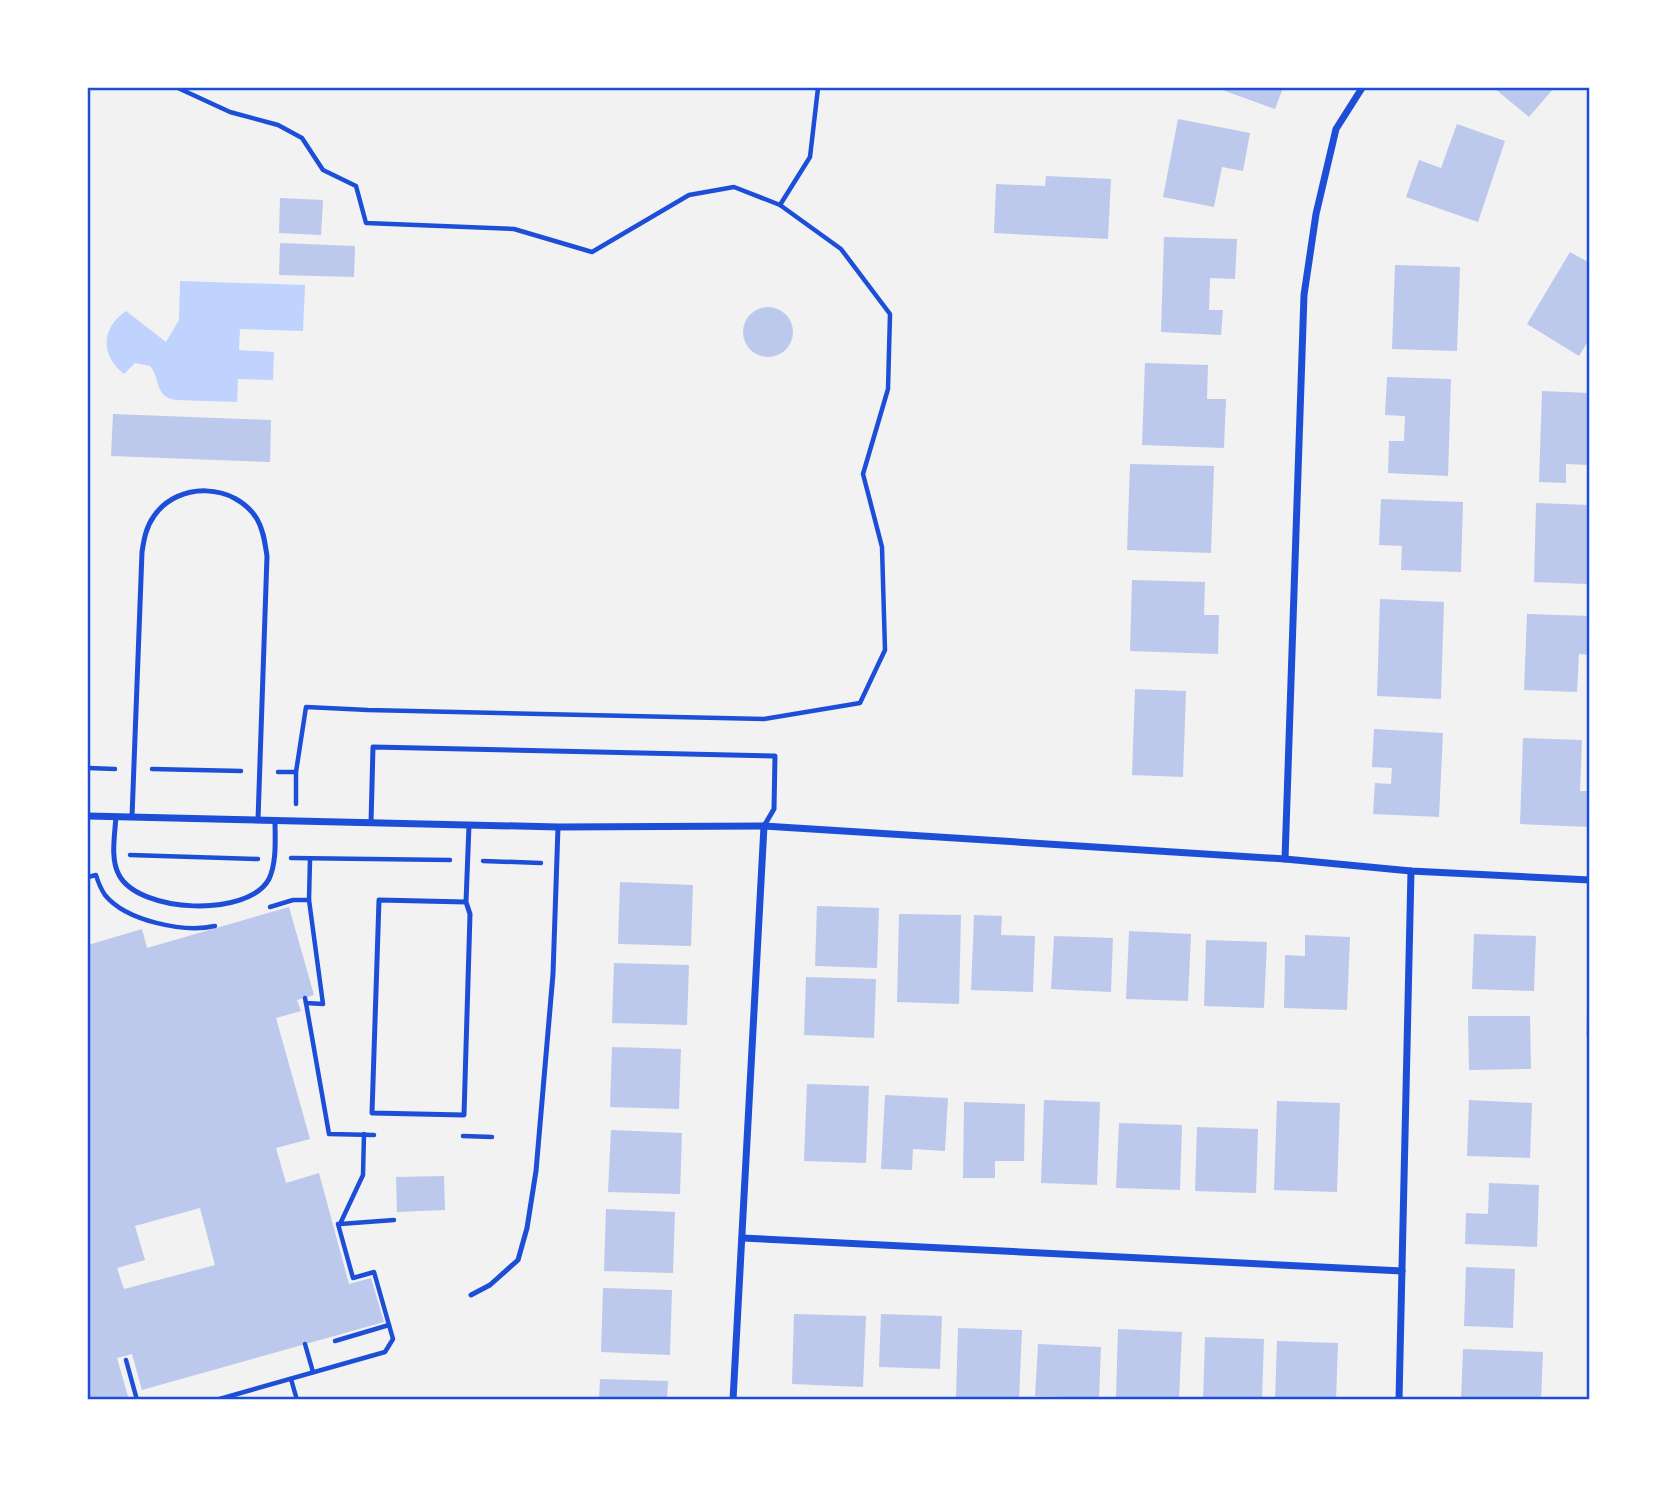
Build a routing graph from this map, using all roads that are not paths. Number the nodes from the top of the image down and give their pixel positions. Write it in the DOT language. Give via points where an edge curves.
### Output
graph roads {
  1 [pos="1362,88"];
  2 [pos="88,816"];
  3 [pos="116,817"];
  4 [pos="132,817"];
  5 [pos="258,820"];
  6 [pos="275,820"];
  7 [pos="371,823"];
  8 [pos="469,825"];
  9 [pos="764,826"];
  10 [pos="558,827"];
  11 [pos="1284,859"];
  12 [pos="1411,871"];
  13 [pos="1590,880"];
  14 [pos="466,902"];
  15 [pos="742,1238"];
  16 [pos="1402,1271"];
  17 [pos="471,1295"];
  18 [pos="733,1399"];
  19 [pos="1399,1399"];
  1 -- 11 [label="street" via="1335,129 1315,214 1304,295"];
  2 -- 3 [label="street"];
  3 -- 4 [label="street"];
  3 -- 6 [label="lane" via="118,874 134,890 162,901 195,906 228,903 268,881"];
  4 -- 5 [label="street"];
  4 -- 5 [label="lane" via="145,533 154,515 169,501 206,490 243,504 265,537"];
  5 -- 6 [label="street"];
  6 -- 7 [label="street"];
  7 -- 8 [label="street"];
  7 -- 9 [label="lane" via="373,747 775,756 774,809"];
  8 -- 10 [label="street"];
  8 -- 14 [label="lane"];
  9 -- 10 [label="street"];
  9 -- 11 [label="street"];
  9 -- 15 [label="street"];
  10 -- 17 [label="lane" via="553,974 537,1171 527,1228 518,1261"];
  11 -- 12 [label="street"];
  12 -- 13 [label="street"];
  12 -- 16 [label="street"];
  14 -- 14 [label="lane" via="470,914 464,1115 372,1113 379,900"];
  15 -- 16 [label="street"];
  15 -- 18 [label="street"];
  16 -- 19 [label="street"];
}
